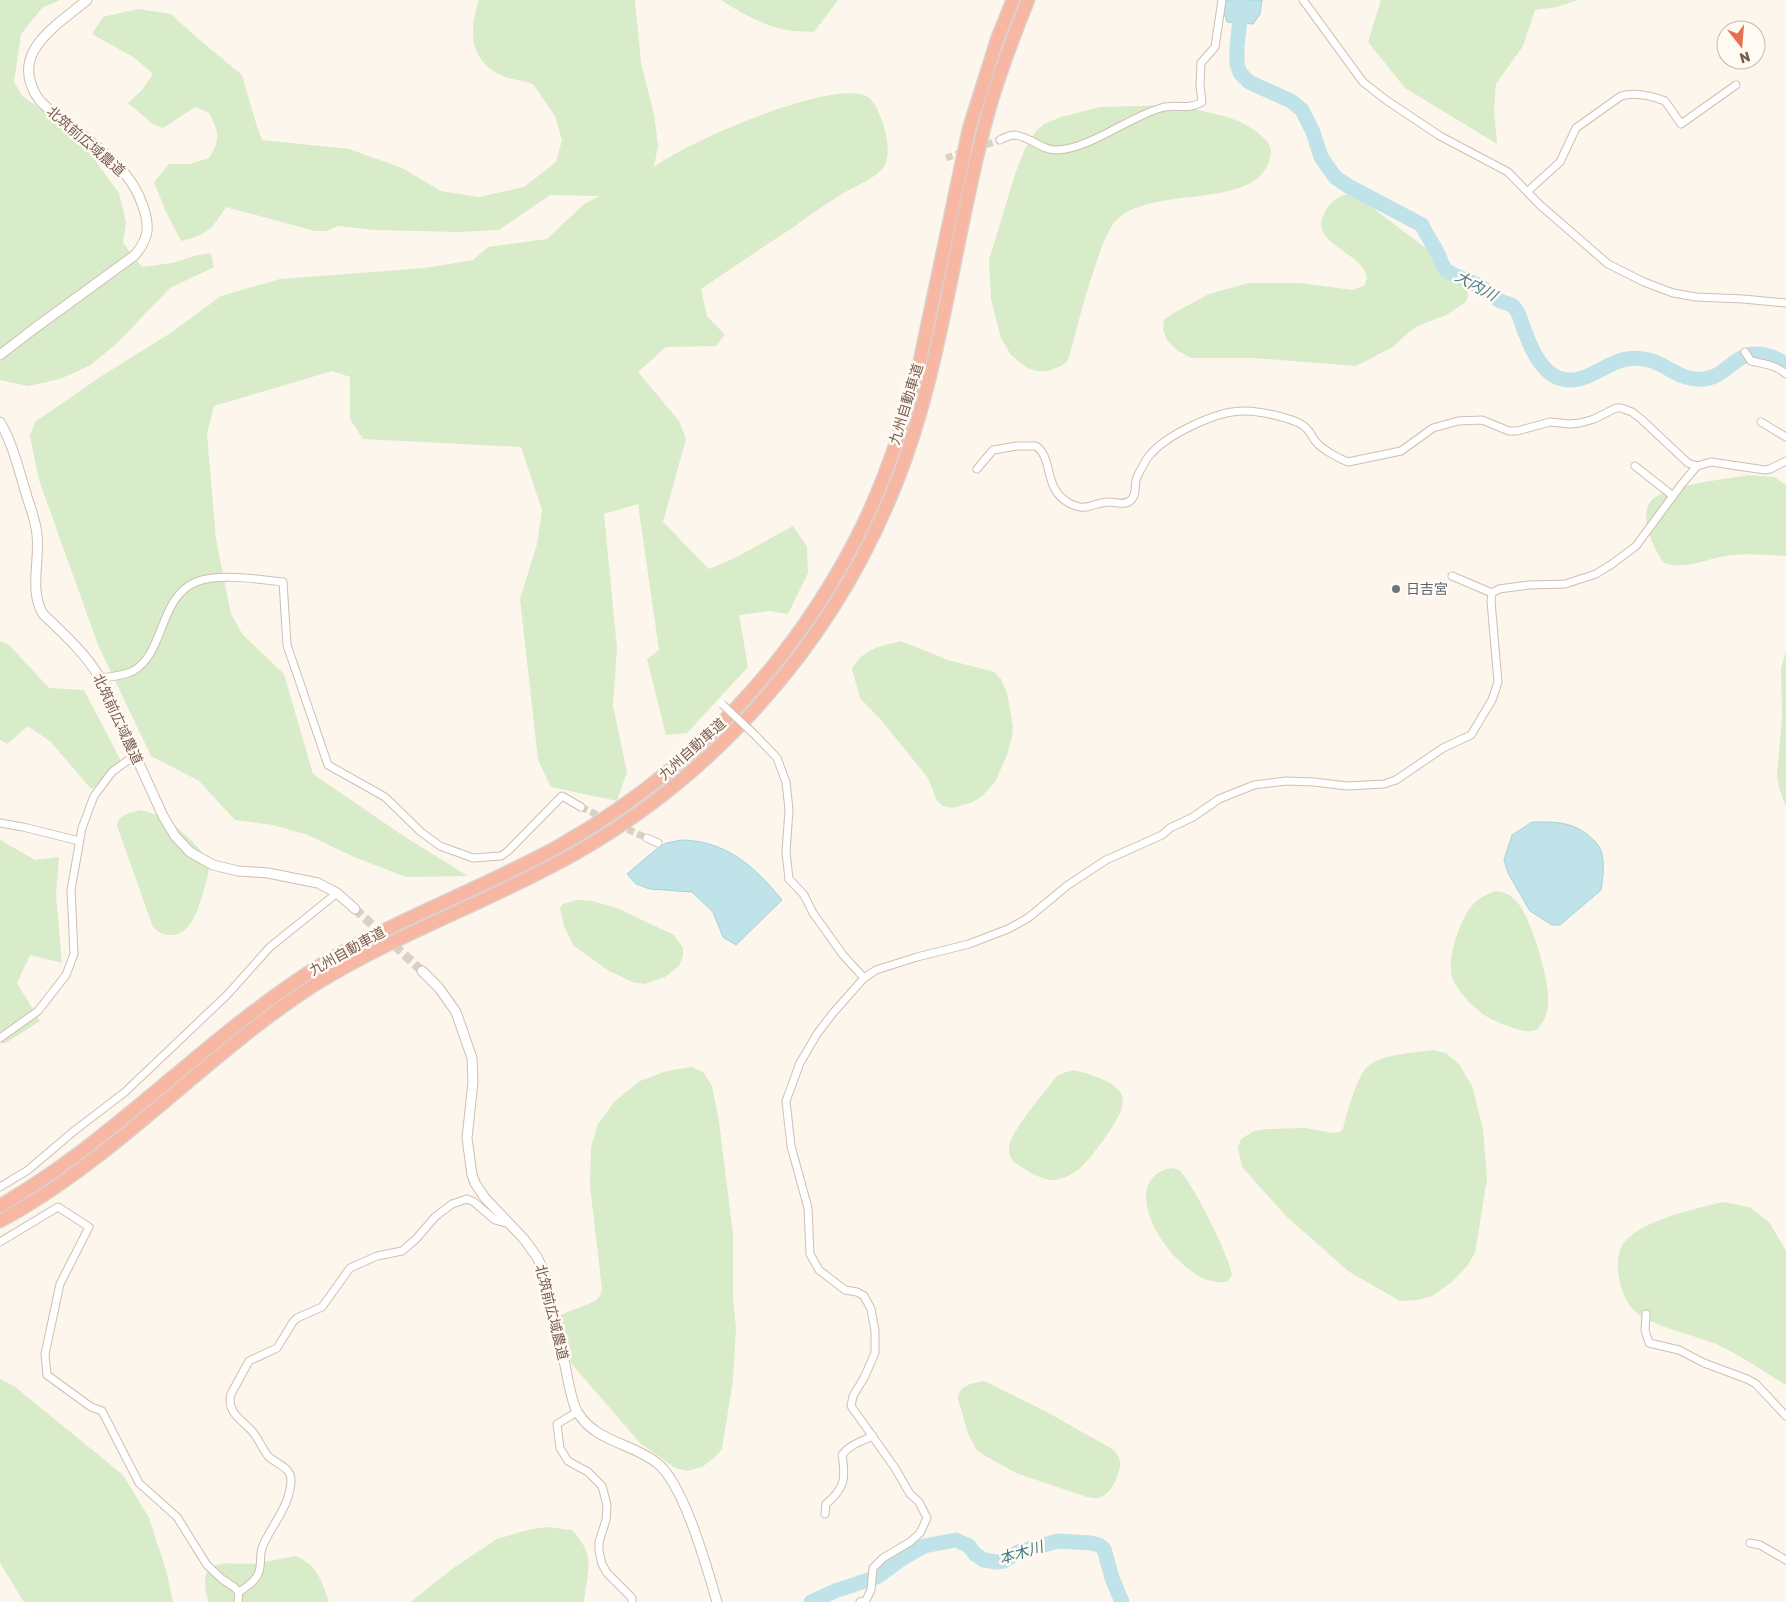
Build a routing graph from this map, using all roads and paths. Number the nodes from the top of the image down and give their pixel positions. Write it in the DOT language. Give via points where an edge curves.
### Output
graph roads {
  1 [pos="87,0"];
  2 [pos="1013,0"];
  3 [pos="1028,0"];
  4 [pos="1222,0"];
  5 [pos="1303,0"];
  6 [pos="1736,85"];
  7 [pos="1000,140"];
  8 [pos="1528,191"];
  9 [pos="1786,303"];
  10 [pos="1744,352"];
  11 [pos="0,355"];
  12 [pos="1786,374"];
  13 [pos="0,422"];
  14 [pos="1761,422"];
  15 [pos="1786,437"];
  16 [pos="1786,461"];
  17 [pos="1635,466"];
  18 [pos="1697,466"];
  19 [pos="977,469"];
  20 [pos="1673,496"];
  21 [pos="1452,576"];
  22 [pos="1492,594"];
  23 [pos="100,678"];
  24 [pos="722,704"];
  25 [pos="135,755"];
  26 [pos="581,807"];
  27 [pos="0,823"];
  28 [pos="648,838"];
  29 [pos="79,841"];
  30 [pos="658,843"];
  31 [pos="337,893"];
  32 [pos="355,909"];
  33 [pos="422,971"];
  34 [pos="864,978"];
  35 [pos="0,1038"];
  36 [pos="0,1187"];
  37 [pos="0,1206"];
  38 [pos="0,1221"];
  39 [pos="509,1224"];
  40 [pos="0,1242"];
  41 [pos="1646,1314"];
  42 [pos="577,1412"];
  43 [pos="1786,1416"];
  44 [pos="873,1436"];
  45 [pos="825,1514"];
  46 [pos="1750,1543"];
  47 [pos="1786,1560"];
  48 [pos="239,1592"];
  49 [pos="238,1602"];
  50 [pos="632,1602"];
  51 [pos="717,1602"];
  52 [pos="860,1602"];
  1 -- 11 [label="street, 北筑前広域農道" via="33,49 30,59 33,92 45,106 111,158 130,179 147,219 146,238 135,255"];
  2 -- 37 [label="highway, 九州自動車道" via="969,129 920,361 886,470 857,538 827,589 803,627 752,692 683,760 625,805 532,860 407,919 308,973 242,1019 69,1161"];
  3 -- 38 [label="highway, 九州自動車道" via="998,77 983,131 934,362 900,474 867,548 837,600 814,636 772,689 733,733 700,763 667,792 607,834 542,871 420,928 313,986 252,1029 83,1168"];
  4 -- 7 [label="street" via="1215,47 1201,63 1202,102 1194,107 1162,107 1073,148 1046,148 1013,135"];
  5 -- 8 [label="street" via="1364,82 1440,136 1508,172"];
  6 -- 8 [label="street" via="1681,124 1665,101 1638,95 1621,96 1576,128 1560,162"];
  8 -- 9 [label="street" via="1608,264 1644,282 1696,298"];
  10 -- 12 [label="street" via="1751,361"];
  13 -- 23 [label="street, 北筑前広域農道" via="9,440 35,523 38,546 36,599 39,608 82,651"];
  14 -- 15 [label="street"];
  16 -- 18 [label="street" via="1765,470 1712,462"];
  17 -- 20 [label="street"];
  18 -- 19 [label="street" via="1688,464 1632,412 1616,408 1580,423 1550,422 1517,431 1482,420 1449,423 1433,428 1401,451 1348,462 1317,442 1299,422 1258,412 1231,412 1199,423 1153,452 1136,477 1131,500 1089,508 1070,504 1056,490 1045,458 1036,446 993,450"];
  18 -- 20 [label="street"];
  20 -- 22 [label="street" via="1636,546 1596,574 1565,584 1499,589"];
  21 -- 22 [label="street"];
  22 -- 34 [label="street" via="1498,682 1492,700 1471,735 1384,784 1347,786 1286,781 1254,785 1218,799 1162,836 1106,860 1068,885 1028,918 1008,929 969,944 876,970"];
  23 -- 25 [label="street, 北筑前広域農道"];
  23 -- 26 [label="street" via="133,671 148,658 182,590 196,582 248,578 283,582 287,646 328,765 385,797 440,846 473,858 501,856 562,796"];
  24 -- 34 [label="street, bridge" via="777,758 786,782 789,810 786,852 789,879 804,895 842,955"];
  25 -- 29 [label="street" via="112,772 94,796"];
  25 -- 31 [label="street, 北筑前広域農道" via="163,816 190,852 223,868 318,883"];
  27 -- 29 [label="street"];
  28 -- 30 [label="street"];
  29 -- 35 [label="street" via="71,890 74,954 66,975 38,1011"];
  31 -- 32 [label="street, 北筑前広域農道"];
  31 -- 36 [label="street" via="270,947 227,995 126,1092 28,1170"];
  33 -- 39 [label="street, 北筑前広域農道" via="456,1012 466,1036 473,1066 468,1138 472,1174 480,1191"];
  34 -- 44 [label="street" via="817,1034 800,1063 786,1101 791,1146 808,1208 810,1254 819,1270 845,1290 864,1296 871,1308 875,1353 851,1406"];
  39 -- 42 [label="street, 北筑前広域農道" via="537,1257 544,1272"];
  39 -- 48 [label="street" via="494,1220 467,1199 452,1204 402,1251 377,1256 350,1268 322,1307 297,1318 277,1348 249,1361 231,1394 233,1411 252,1431 268,1456 288,1471 292,1480 281,1515 262,1549 256,1578"];
  40 -- 48 [label="street" via="58,1207 89,1227 60,1284 45,1354 47,1375 91,1407 102,1411 139,1483 177,1517 208,1565"];
  41 -- 43 [label="street" via="1645,1330 1649,1343 1679,1350 1756,1384"];
  42 -- 50 [label="street" via="557,1424 560,1448 568,1461 588,1472 602,1486 607,1506 599,1542 602,1564 630,1595"];
  42 -- 51 [label="street, 北筑前広域農道" via="598,1434 650,1458 666,1471 687,1511"];
  44 -- 45 [label="street" via="842,1455 844,1483 826,1504"];
  44 -- 52 [label="street" via="927,1518 920,1533 873,1568 871,1590 866,1600"];
  46 -- 47 [label="street"];
  48 -- 49 [label="street"];
}
